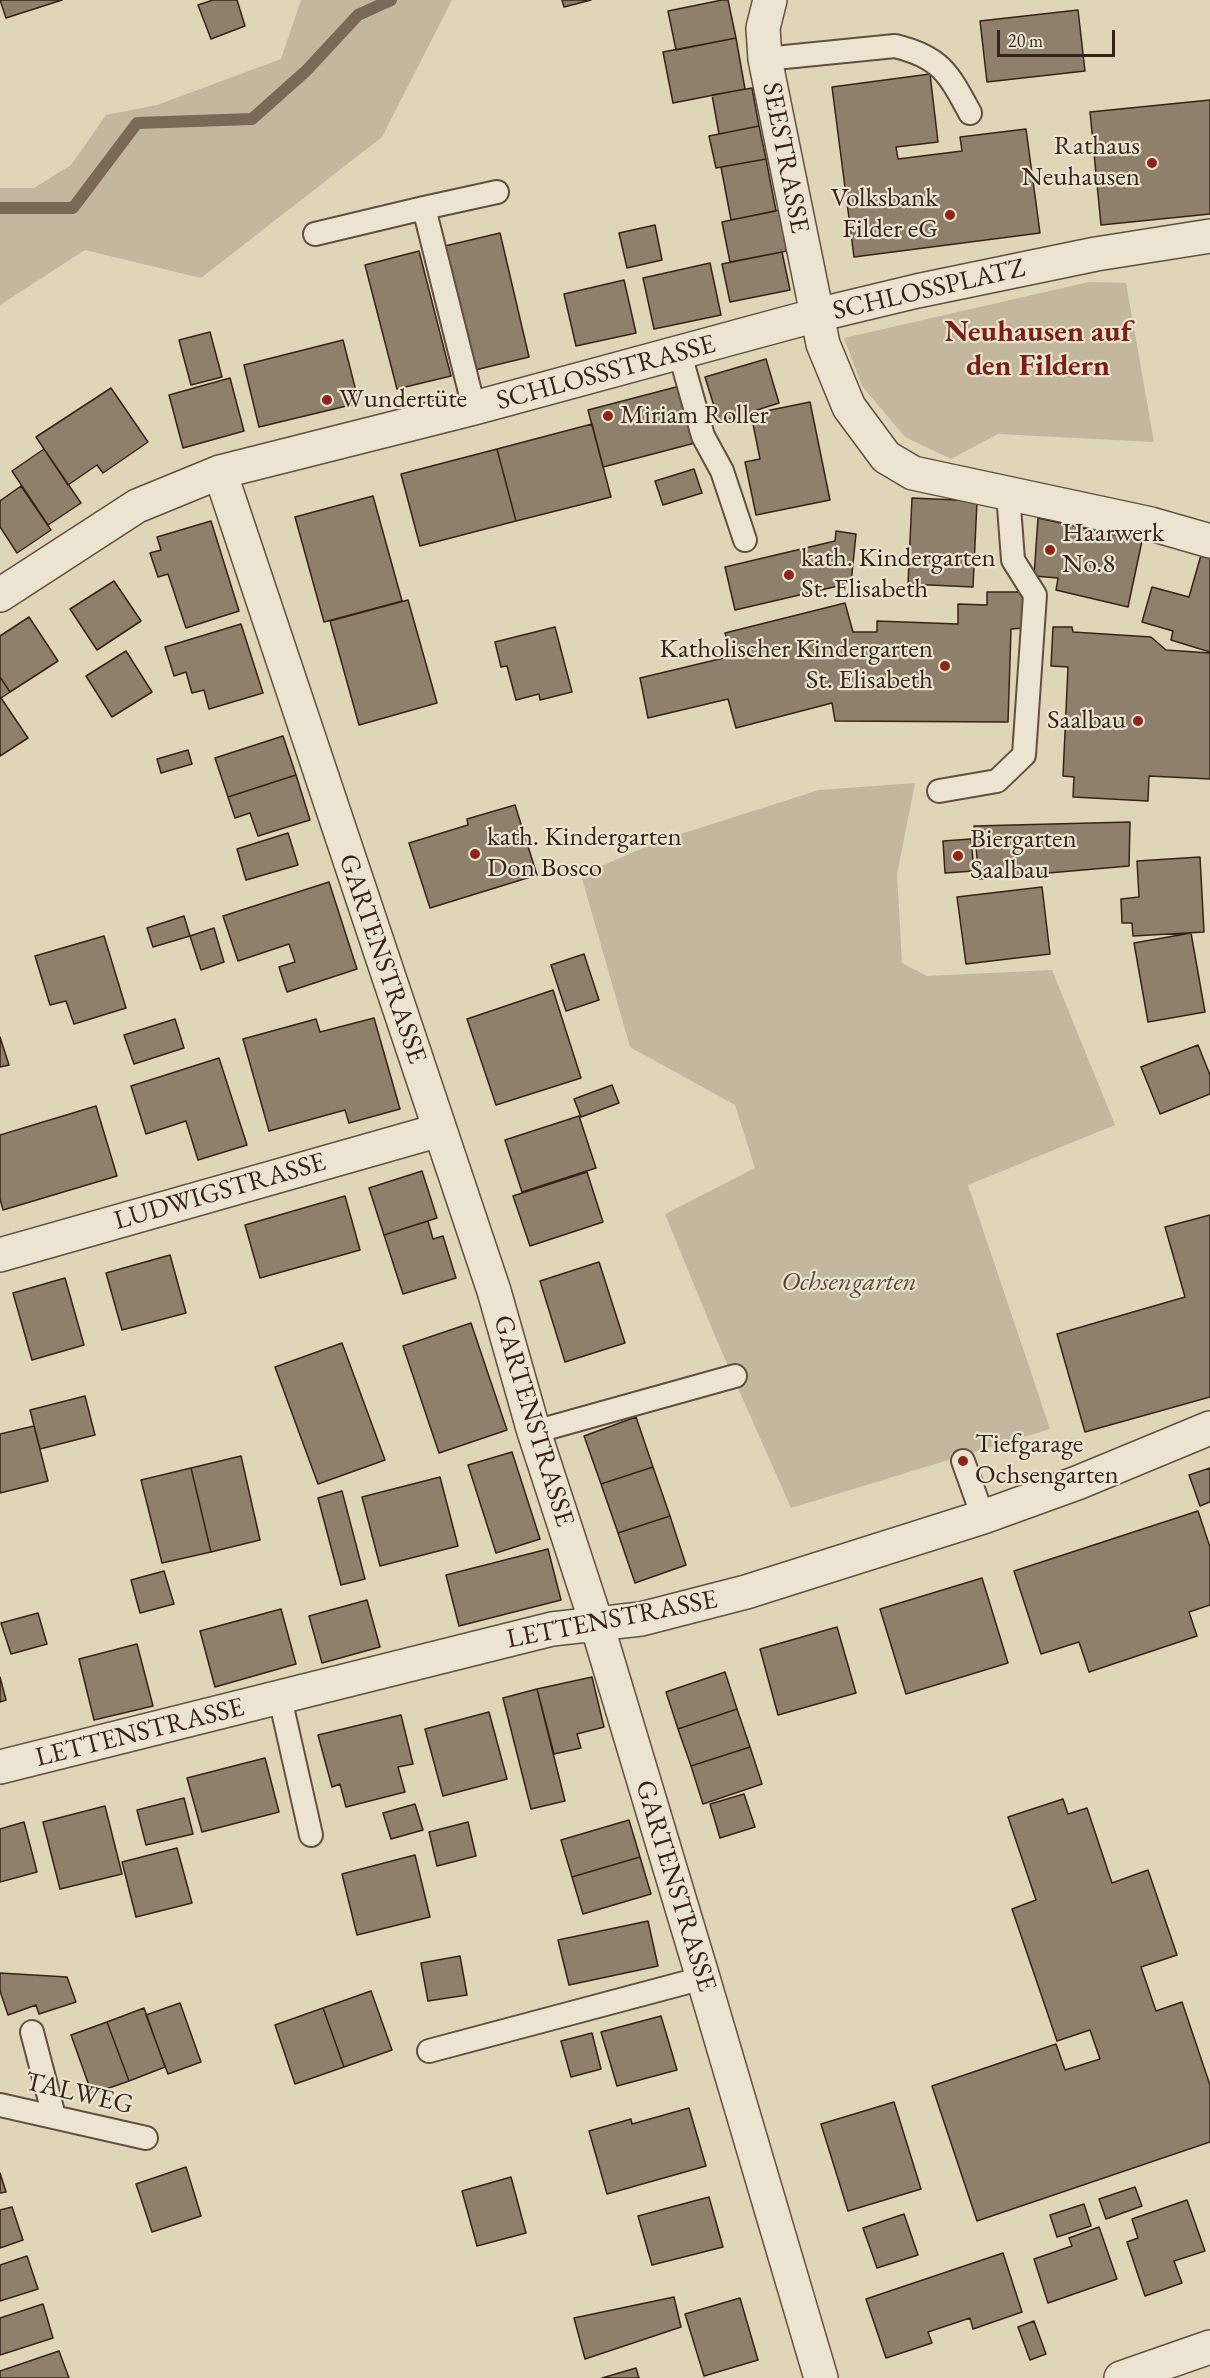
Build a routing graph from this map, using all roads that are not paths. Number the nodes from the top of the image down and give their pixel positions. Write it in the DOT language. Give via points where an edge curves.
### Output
graph roads {
  1 [pos="770,0"];
  2 [pos="765,59"];
  3 [pos="970,113"];
  4 [pos="497,192"];
  5 [pos="424,208"];
  6 [pos="315,234"];
  7 [pos="1210,236"];
  8 [pos="817,315"];
  9 [pos="680,354"];
  10 [pos="474,408"];
  11 [pos="220,472"];
  12 [pos="1008,493"];
  13 [pos="745,540"];
  14 [pos="1210,541"];
  15 [pos="0,595"];
  16 [pos="939,791"];
  17 [pos="440,1130"];
  18 [pos="0,1255"];
  19 [pos="735,1376"];
  20 [pos="1210,1428"];
  21 [pos="534,1431"];
  22 [pos="963,1461"];
  23 [pos="983,1517"];
  24 [pos="597,1625"];
  25 [pos="280,1698"];
  26 [pos="0,1767"];
  27 [pos="311,1835"];
  28 [pos="703,1978"];
  29 [pos="32,2032"];
  30 [pos="429,2051"];
  31 [pos="0,2105"];
  32 [pos="54,2116"];
  33 [pos="146,2138"];
  34 [pos="1210,2348"];
  35 [pos="821,2378"];
  36 [pos="1121,2378"];
  1 -- 2 [label="street, SEESTRASSE" via="763,28"];
  2 -- 3 [label="lane" via="895,46 916,51 949,75"];
  2 -- 8 [label="street, SEESTRASSE"];
  4 -- 5 [label="lane"];
  5 -- 6 [label="lane"];
  5 -- 10 [label="lane"];
  7 -- 8 [label="street, SCHLOSSPLATZ" via="1057,262"];
  8 -- 9 [label="street, SCHLOSSSTRASSE"];
  8 -- 12 [label="street, SCHLOSSPLATZ" via="823,344 849,408 886,457 913,473"];
  9 -- 10 [label="street, SCHLOSSSTRASSE"];
  9 -- 13 [label="lane" via="703,436 722,471"];
  10 -- 11 [label="street, SCHLOSSSTRASSE"];
  11 -- 15 [label="street, SCHLOSSSTRASSE" via="137,506"];
  11 -- 17 [label="street, GARTENSTRASSE"];
  12 -- 14 [label="street, SCHLOSSPLATZ"];
  12 -- 16 [label="lane" via="1013,560 1035,595 1024,755 997,781"];
  17 -- 18 [label="street, LUDWIGSTRASSE"];
  17 -- 21 [label="street, GARTENSTRASSE" via="494,1291"];
  19 -- 21 [label="lane"];
  20 -- 23 [label="street, LETTENSTRASSE"];
  21 -- 24 [label="street, GARTENSTRASSE"];
  22 -- 23 [label="lane"];
  23 -- 24 [label="street, LETTENSTRASSE" via="746,1592 641,1619"];
  24 -- 25 [label="street, LETTENSTRASSE" via="552,1629"];
  24 -- 28 [label="street, GARTENSTRASSE"];
  25 -- 26 [label="street, LETTENSTRASSE"];
  25 -- 27 [label="lane"];
  28 -- 30 [label="lane"];
  28 -- 35 [label="street, GARTENSTRASSE"];
  29 -- 32 [label="lane"];
  31 -- 32 [label="lane, TALWEG"];
  32 -- 33 [label="lane, TALWEG"];
  34 -- 36 [label="street"];
}
